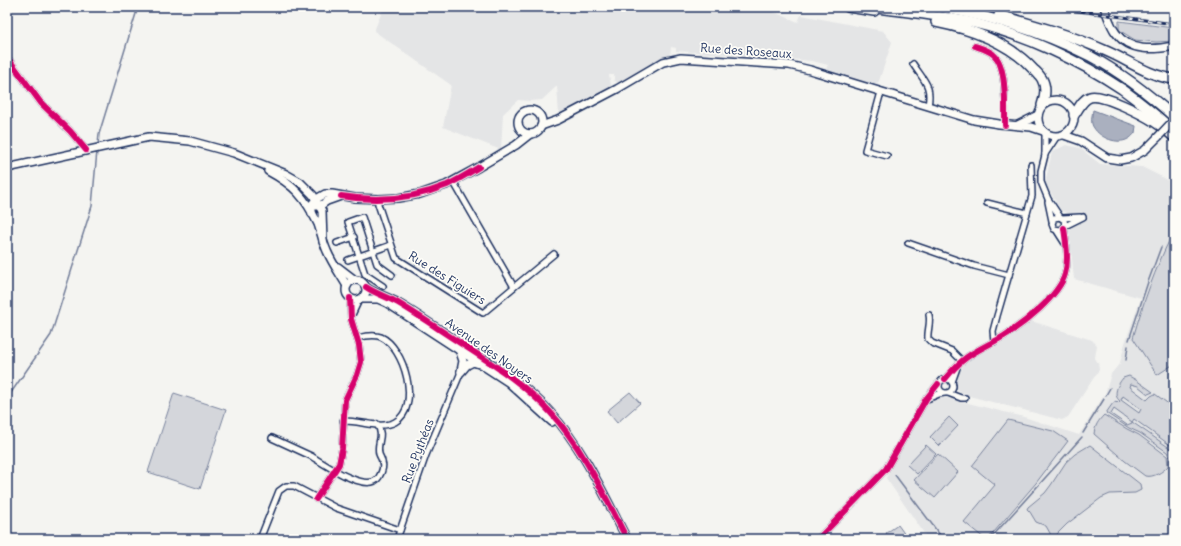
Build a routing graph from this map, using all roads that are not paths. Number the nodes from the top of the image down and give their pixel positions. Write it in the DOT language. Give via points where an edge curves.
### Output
graph roads {
  1 [pos="848,7"];
  2 [pos="869,7"];
  3 [pos="939,7"];
  4 [pos="965,7"];
  5 [pos="1104,7"];
  6 [pos="975,46"];
  7 [pos="1174,46"];
  8 [pos="7,58"];
  9 [pos="913,64"];
  10 [pos="1174,79"];
  11 [pos="881,92"];
  12 [pos="928,106"];
  13 [pos="1042,106"];
  14 [pos="1038,115"];
  15 [pos="1074,116"];
  16 [pos="1174,118"];
  17 [pos="542,123"];
  18 [pos="1005,125"];
  19 [pos="1017,126"];
  20 [pos="1072,127"];
  21 [pos="523,131"];
  22 [pos="1174,131"];
  23 [pos="1044,132"];
  24 [pos="530,134"];
  25 [pos="1060,135"];
  26 [pos="1174,138"];
  27 [pos="521,140"];
  28 [pos="1081,141"];
  29 [pos="84,147"];
  30 [pos="234,153"];
  31 [pos="1045,155"];
  32 [pos="887,156"];
  33 [pos="1031,165"];
  34 [pos="7,168"];
  35 [pos="453,181"];
  36 [pos="298,192"];
  37 [pos="378,199"];
  38 [pos="1048,199"];
  39 [pos="316,203"];
  40 [pos="987,203"];
  41 [pos="1027,213"];
  42 [pos="312,214"];
  43 [pos="1061,218"];
  44 [pos="1052,220"];
  45 [pos="1065,227"];
  46 [pos="1057,231"];
  47 [pos="354,237"];
  48 [pos="323,242"];
  49 [pos="337,243"];
  50 [pos="908,243"];
  51 [pos="391,245"];
  52 [pos="1067,248"];
  53 [pos="374,251"];
  54 [pos="554,254"];
  55 [pos="360,256"];
  56 [pos="348,260"];
  57 [pos="335,264"];
  58 [pos="392,274"];
  59 [pos="1009,275"];
  60 [pos="355,280"];
  61 [pos="347,286"];
  62 [pos="366,286"];
  63 [pos="383,286"];
  64 [pos="514,287"];
  65 [pos="350,298"];
  66 [pos="361,299"];
  67 [pos="929,315"];
  68 [pos="351,319"];
  69 [pos="357,338"];
  70 [pos="994,342"];
  71 [pos="459,348"];
  72 [pos="470,356"];
  73 [pos="463,361"];
  74 [pos="486,363"];
  75 [pos="960,363"];
  76 [pos="461,372"];
  77 [pos="945,378"];
  78 [pos="938,384"];
  79 [pos="953,384"];
  80 [pos="946,393"];
  81 [pos="926,399"];
  82 [pos="343,421"];
  83 [pos="377,424"];
  84 [pos="272,438"];
  85 [pos="334,471"];
  86 [pos="316,499"];
  87 [pos="400,530"];
  88 [pos="260,539"];
  89 [pos="397,539"];
  90 [pos="627,539"];
  91 [pos="818,539"];
  1 -- 13 [label="highway" via="946,24 1000,44 1021,57 1043,79 1046,92"];
  2 -- 22 [label="highway" via="978,24 1016,36 1087,68 1122,89"];
  3 -- 16 [label="highway" via="976,14 1016,27 1090,57 1130,81"];
  4 -- 10 [label="highway" via="1065,35 1105,50 1138,68 1163,78"];
  5 -- 7 [label="main road" via="1116,33 1128,44 1147,49"];
  6 -- 18 [label="street" via="995,55 1000,62 1004,76"];
  8 -- 29 [label="street" via="41,103"];
  9 -- 12 [label="street" via="928,86"];
  11 -- 12 [label="main road, Rue des Roseaux"];
  11 -- 17 [label="main road, Rue des Roseaux" via="789,65 681,58 663,62 617,90 552,122"];
  11 -- 32 [label="street" via="864,150"];
  12 -- 18 [label="main road, Rue des Roseaux" via="974,120"];
  13 -- 14 [label="main road"];
  13 -- 15 [label="main road" via="1052,100 1064,101"];
  14 -- 19 [label="main road"];
  14 -- 23 [label="main road" via="1039,126"];
  15 -- 20 [label="main road"];
  15 -- 26 [label="highway" via="1083,101 1090,97 1098,97 1147,117"];
  16 -- 28 [label="main road, bridge" via="1145,150 1131,158 1107,158"];
  17 -- 21 [label="main road" via="538,112 530,110 523,113 519,120"];
  17 -- 24 [label="main road, Rue des Roseaux" via="537,132"];
  18 -- 19 [label="main road, Rue des Roseaux"];
  19 -- 23 [label="main road, Rue des Roseaux" via="1031,127"];
  20 -- 25 [label="main road"];
  20 -- 28 [label="main road"];
  21 -- 24 [label="main road"];
  21 -- 27 [label="main road"];
  23 -- 25 [label="main road"];
  23 -- 31 [label="street"];
  24 -- 27 [label="main road, Rue des Roseaux"];
  25 -- 28 [label="main road"];
  25 -- 31 [label="street"];
  27 -- 35 [label="main road, Rue des Roseaux" via="492,160"];
  29 -- 30 [label="main road" via="98,148 148,137 190,141"];
  29 -- 34 [label="main road"];
  30 -- 36 [label="main road" via="284,180"];
  30 -- 39 [label="main road" via="300,182"];
  31 -- 38 [label="street" via="1040,178"];
  33 -- 41 [label="street" via="1033,189"];
  35 -- 37 [label="main road, Rue des Roseaux" via="420,194"];
  35 -- 64 [label="street"];
  36 -- 39 [label="main road"];
  36 -- 42 [label="main road"];
  37 -- 39 [label="main road, Rue des Roseaux" via="325,194"];
  37 -- 51 [label="street, Rue des Figuiers"];
  38 -- 43 [label="street"];
  38 -- 44 [label="street"];
  39 -- 42 [label="main road"];
  39 -- 48 [label="main road" via="322,210"];
  40 -- 41 [label="street"];
  41 -- 59 [label="street"];
  42 -- 48 [label="main road"];
  43 -- 44 [label="street"];
  43 -- 45 [label="street"];
  43 -- 45 [label="street" via="1083,217"];
  44 -- 46 [label="street" via="1052,227"];
  45 -- 46 [label="street"];
  45 -- 52 [label="street"];
  46 -- 52 [label="street"];
  47 -- 49 [label="street"];
  47 -- 53 [label="street" via="348,222 362,217"];
  47 -- 55 [label="street"];
  48 -- 57 [label="main road"];
  50 -- 59 [label="street"];
  51 -- 53 [label="street"];
  51 -- 64 [label="street, Rue des Figuiers" via="396,258 482,314"];
  52 -- 70 [label="street" via="1065,273 1056,290 1031,315"];
  53 -- 55 [label="street"];
  53 -- 58 [label="street" via="377,264"];
  54 -- 64 [label="street"];
  55 -- 56 [label="street"];
  55 -- 63 [label="street" via="365,274"];
  57 -- 60 [label="main road"];
  57 -- 61 [label="main road"];
  59 -- 70 [label="street" via="993,331"];
  60 -- 61 [label="main road"];
  60 -- 62 [label="main road" via="362,281"];
  61 -- 65 [label="main road" via="346,292"];
  62 -- 66 [label="main road" via="366,293"];
  62 -- 74 [label="main road, Avenue des Noyers" via="377,294 397,302"];
  65 -- 66 [label="main road"];
  65 -- 68 [label="street"];
  66 -- 68 [label="street"];
  66 -- 71 [label="main road, Avenue des Noyers" via="387,302"];
  67 -- 75 [label="street" via="928,339 952,351"];
  68 -- 69 [label="street"];
  69 -- 82 [label="street" via="361,362 345,400"];
  69 -- 83 [label="street" via="374,335 389,342 402,363 406,376 409,397 402,415 394,422"];
  70 -- 75 [label="street"];
  71 -- 72 [label="main road, Avenue des Noyers"];
  71 -- 73 [label="main road"];
  72 -- 73 [label="main road"];
  72 -- 74 [label="main road, Avenue des Noyers"];
  73 -- 76 [label="main road"];
  74 -- 76 [label="main road" via="473,362"];
  74 -- 90 [label="main road, Avenue des Noyers" via="547,416 563,434 593,475"];
  75 -- 77 [label="street"];
  75 -- 79 [label="street"];
  76 -- 87 [label="street, Rue Pythéas" via="426,455"];
  77 -- 78 [label="street"];
  77 -- 79 [label="street"];
  78 -- 80 [label="street" via="939,390"];
  78 -- 81 [label="street"];
  79 -- 80 [label="street" via="950,392"];
  79 -- 80 [label="street" via="958,394 965,398"];
  80 -- 81 [label="street"];
  81 -- 91 [label="street" via="886,469"];
  82 -- 83 [label="street"];
  82 -- 85 [label="street" via="340,458"];
  83 -- 85 [label="street" via="381,433 378,449 383,467 377,479 366,482"];
  84 -- 85 [label="street"];
  85 -- 86 [label="street"];
  86 -- 87 [label="street"];
  86 -- 88 [label="street" via="294,486 286,486 279,491"];
  87 -- 89 [label="street, Rue Pythéas"];
}
